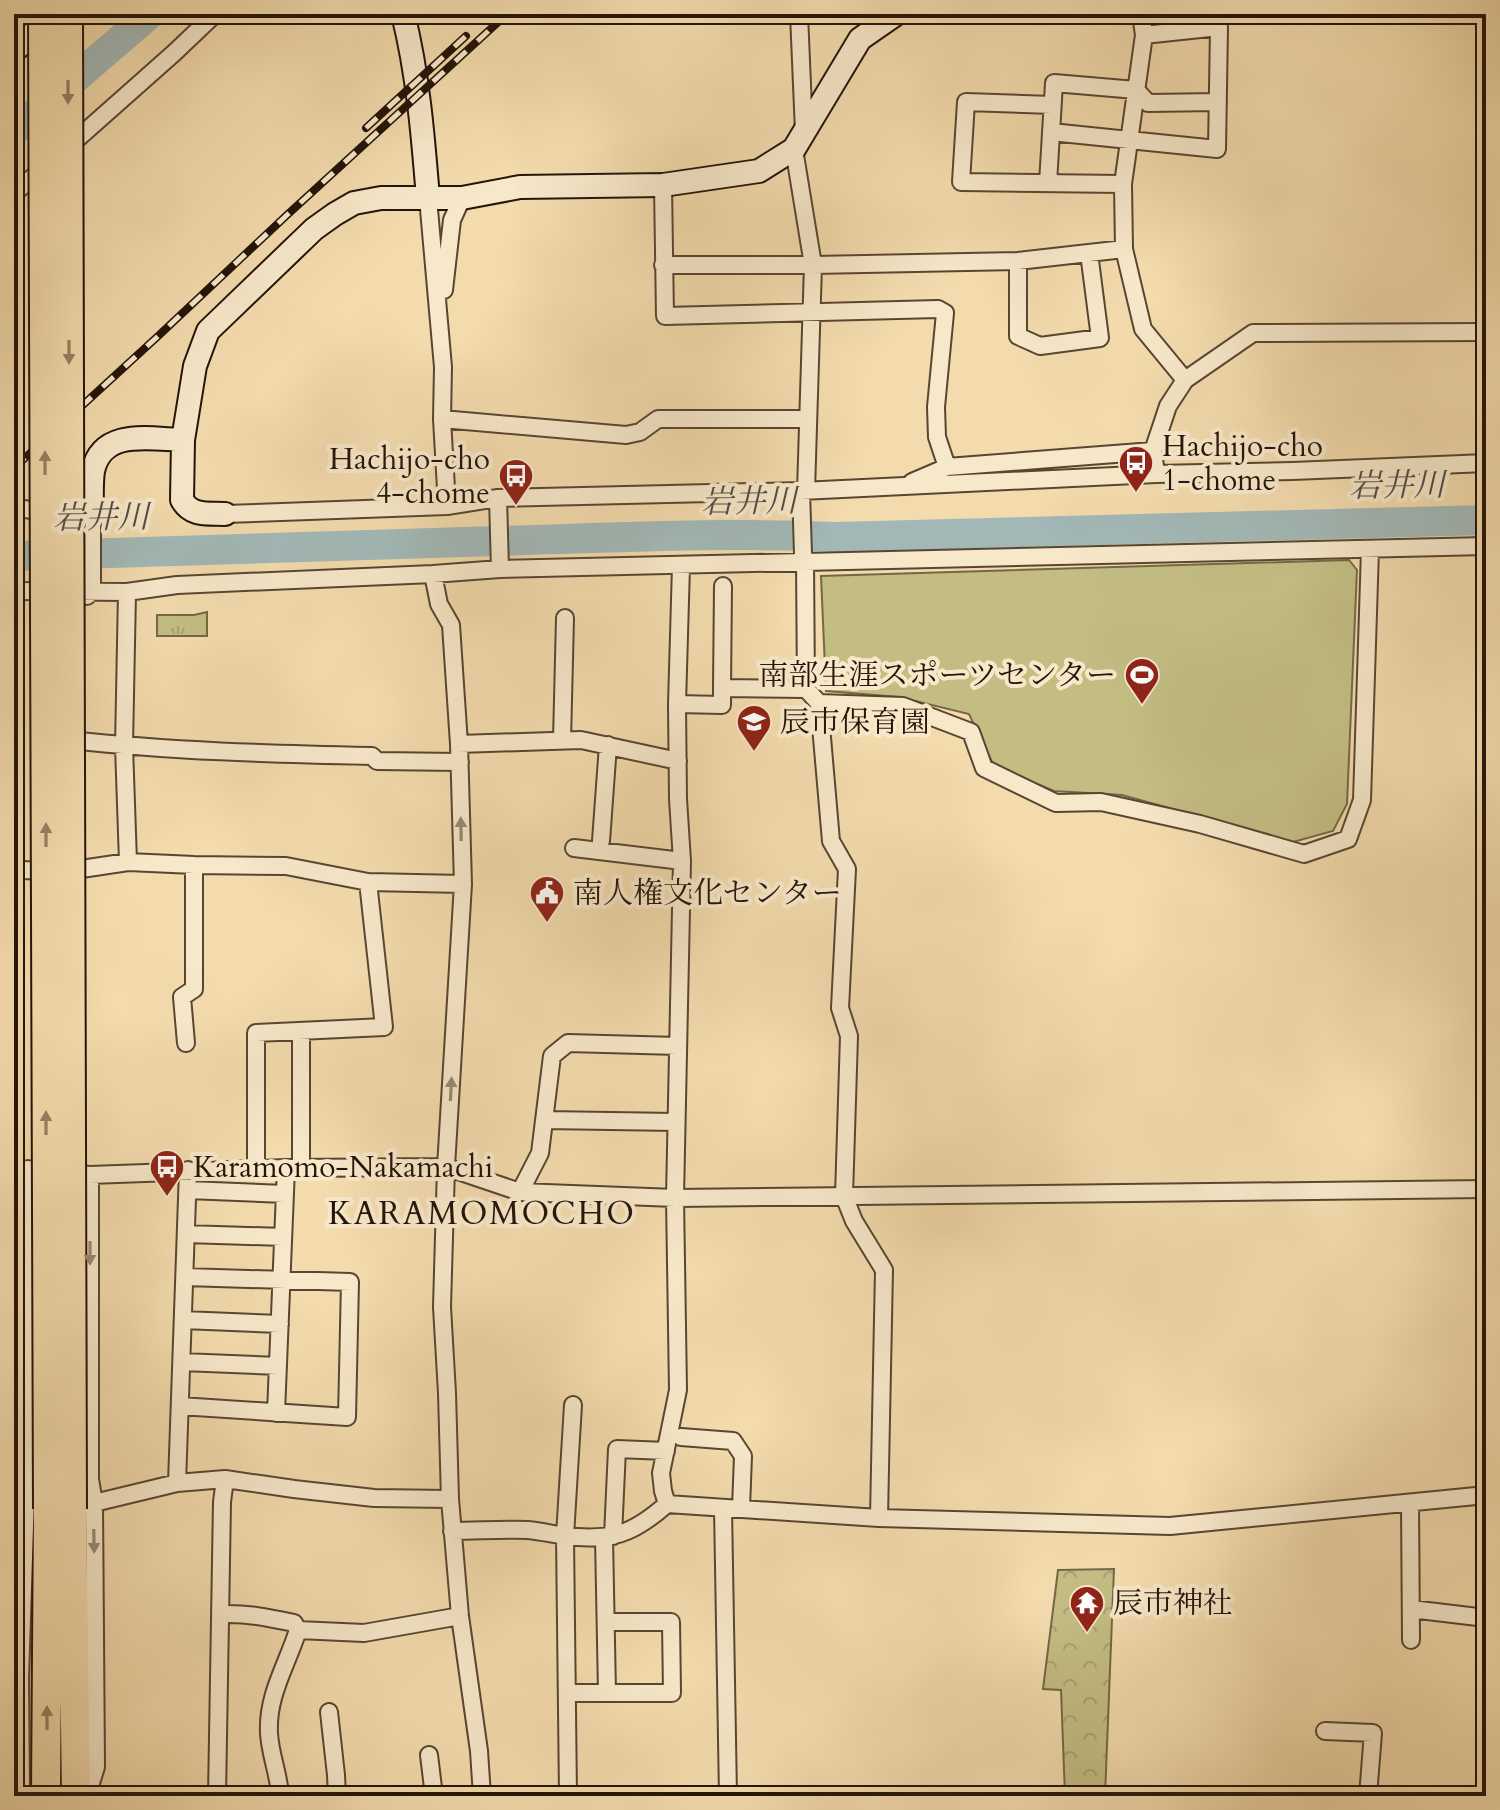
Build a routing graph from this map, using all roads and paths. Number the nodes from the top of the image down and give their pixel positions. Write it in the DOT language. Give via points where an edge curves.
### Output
graph roads {
  1 [pos="55,14"];
  2 [pos="68,14"];
  3 [pos="215,14"];
  4 [pos="403,14"];
  5 [pos="799,14"];
  6 [pos="896,14"];
  7 [pos="1141,14"];
  8 [pos="39,19"];
  9 [pos="1144,35"];
  10 [pos="14,51"];
  11 [pos="1136,90"];
  12 [pos="1218,102"];
  13 [pos="1052,105"];
  14 [pos="1051,132"];
  15 [pos="799,141"];
  16 [pos="1129,141"];
  17 [pos="1048,183"];
  18 [pos="1123,184"];
  19 [pos="663,185"];
  20 [pos="14,193"];
  21 [pos="428,198"];
  22 [pos="462,198"];
  23 [pos="1124,249"];
  24 [pos="1089,253"];
  25 [pos="1018,261"];
  26 [pos="663,265"];
  27 [pos="813,265"];
  28 [pos="812,312"];
  29 [pos="440,321"];
  30 [pos="1486,332"];
  31 [pos="1185,380"];
  32 [pos="442,419"];
  33 [pos="807,419"];
  34 [pos="183,440"];
  35 [pos="1153,451"];
  36 [pos="1486,463"];
  37 [pos="947,467"];
  38 [pos="1156,474"];
  39 [pos="900,487"];
  40 [pos="803,494"];
  41 [pos="498,503"];
  42 [pos="447,506"];
  43 [pos="14,507"];
  44 [pos="225,514"];
  45 [pos="92,521"];
  46 [pos="1486,546"];
  47 [pos="1370,550"];
  48 [pos="804,558"];
  49 [pos="500,565"];
  50 [pos="681,566"];
  51 [pos="433,574"];
  52 [pos="92,586"];
  53 [pos="723,586"];
  54 [pos="14,591"];
  55 [pos="127,592"];
  56 [pos="565,618"];
  57 [pos="722,688"];
  58 [pos="806,689"];
  59 [pos="819,703"];
  60 [pos="677,704"];
  61 [pos="70,740"];
  62 [pos="562,740"];
  63 [pos="459,744"];
  64 [pos="608,745"];
  65 [pos="124,746"];
  66 [pos="678,761"];
  67 [pos="460,762"];
  68 [pos="601,841"];
  69 [pos="574,848"];
  70 [pos="682,861"];
  71 [pos="128,862"];
  72 [pos="194,865"];
  73 [pos="14,870"];
  74 [pos="68,871"];
  75 [pos="368,882"];
  76 [pos="463,884"];
  77 [pos="301,1031"];
  78 [pos="186,1043"];
  79 [pos="678,1046"];
  80 [pos="545,1120"];
  81 [pos="676,1122"];
  82 [pos="446,1167"];
  83 [pos="294,1168"];
  84 [pos="21,1169"];
  85 [pos="256,1169"];
  86 [pos="188,1170"];
  87 [pos="68,1174"];
  88 [pos="90,1175"];
  89 [pos="1486,1189"];
  90 [pos="188,1190"];
  91 [pos="520,1192"];
  92 [pos="285,1194"];
  93 [pos="844,1196"];
  94 [pos="675,1198"];
  95 [pos="186,1234"];
  96 [pos="283,1237"];
  97 [pos="185,1277"];
  98 [pos="282,1280"];
  99 [pos="183,1320"];
  100 [pos="280,1324"];
  101 [pos="182,1362"];
  102 [pos="278,1366"];
  103 [pos="573,1405"];
  104 [pos="180,1406"];
  105 [pos="276,1413"];
  106 [pos="681,1437"];
  107 [pos="666,1451"];
  108 [pos="225,1479"];
  109 [pos="177,1483"];
  110 [pos="1486,1495"];
  111 [pos="450,1499"];
  112 [pos="1410,1503"];
  113 [pos="667,1504"];
  114 [pos="71,1507"];
  115 [pos="723,1508"];
  116 [pos="741,1508"];
  117 [pos="879,1518"];
  118 [pos="452,1531"];
  119 [pos="565,1536"];
  120 [pos="609,1537"];
  121 [pos="1411,1609"];
  122 [pos="222,1614"];
  123 [pos="460,1616"];
  124 [pos="1486,1618"];
  125 [pos="606,1622"];
  126 [pos="298,1630"];
  127 [pos="1411,1640"];
  128 [pos="567,1693"];
  129 [pos="607,1693"];
  130 [pos="329,1712"];
  131 [pos="1325,1731"];
  132 [pos="429,1755"];
  133 [pos="21,1796"];
  134 [pos="46,1796"];
  135 [pos="76,1796"];
  136 [pos="87,1796"];
  137 [pos="217,1796"];
  138 [pos="280,1796"];
  139 [pos="337,1796"];
  140 [pos="434,1796"];
  141 [pos="482,1796"];
  142 [pos="568,1796"];
  143 [pos="728,1796"];
  144 [pos="1368,1796"];
  1 -- 8 [label="street"];
  2 -- 114 [label="highway, one-way, bridge"];
  3 -- 20 [label="street"];
  4 -- 21 [label="street" via="419,96"];
  5 -- 15 [label="street"];
  6 -- 15 [label="street" via="860,39"];
  7 -- 9 [label="street"];
  8 -- 10 [label="street"];
  114 -- 8 [label="highway, one-way, bridge"];
  9 -- 11 [label="street"];
  9 -- 12 [label="street" via="1219,27"];
  11 -- 12 [label="street" via="1148,103"];
  11 -- 13 [label="street" via="1054,83"];
  11 -- 16 [label="street"];
  12 -- 16 [label="street" via="1217,149"];
  13 -- 14 [label="street"];
  13 -- 17 [label="street" via="966,102 961,182"];
  14 -- 16 [label="street"];
  14 -- 17 [label="street"];
  15 -- 19 [label="street" via="759,171"];
  15 -- 27 [label="street"];
  16 -- 18 [label="street"];
  17 -- 18 [label="street"];
  18 -- 23 [label="street"];
  19 -- 22 [label="street" via="520,187"];
  19 -- 26 [label="street"];
  21 -- 22 [label="street"];
  21 -- 29 [label="street"];
  21 -- 34 [label="street" via="354,203 314,229 238,300 208,331 195,366"];
  22 -- 29 [label="street" via="452,220"];
  23 -- 24 [label="street"];
  23 -- 31 [label="street" via="1143,329"];
  24 -- 25 [label="street"];
  24 -- 25 [label="street" via="1100,338 1040,346 1018,336"];
  25 -- 27 [label="street"];
  26 -- 27 [label="street"];
  26 -- 28 [label="street" via="665,316"];
  27 -- 28 [label="street"];
  28 -- 33 [label="street"];
  28 -- 37 [label="street" via="945,313 936,407 937,437"];
  29 -- 32 [label="street"];
  30 -- 31 [label="street" via="1253,333"];
  31 -- 35 [label="street" via="1168,406"];
  32 -- 33 [label="street" via="626,435 658,419"];
  32 -- 42 [label="street"];
  33 -- 40 [label="street"];
  34 -- 44 [label="street" via="186,508"];
  34 -- 45 [label="street" via="118,440 109,445 93,474"];
  35 -- 37 [label="street"];
  35 -- 38 [label="street"];
  36 -- 38 [label="street"];
  37 -- 39 [label="street"];
  38 -- 39 [label="street"];
  39 -- 40 [label="street"];
  40 -- 41 [label="street"];
  40 -- 48 [label="street"];
  41 -- 42 [label="street"];
  41 -- 49 [label="street"];
  42 -- 44 [label="street"];
  43 -- 45 [label="street"];
  45 -- 52 [label="street"];
  46 -- 47 [label="street"];
  47 -- 48 [label="street"];
  47 -- 59 [label="street" via="1362,800 1348,839 1304,854 1101,802 1056,803 984,768 971,732 903,706"];
  48 -- 50 [label="street"];
  48 -- 58 [label="street"];
  49 -- 50 [label="street"];
  49 -- 51 [label="street"];
  50 -- 60 [label="street"];
  51 -- 55 [label="street" via="177,585"];
  51 -- 63 [label="street" via="439,604 451,625"];
  52 -- 54 [label="street"];
  52 -- 55 [label="street"];
  52 -- 61 [label="street" via="70,621"];
  53 -- 57 [label="street"];
  55 -- 65 [label="street"];
  56 -- 62 [label="street"];
  57 -- 58 [label="street"];
  57 -- 60 [label="street" via="722,705"];
  58 -- 59 [label="street"];
  59 -- 93 [label="street" via="831,841 847,869 840,1008 849,1036"];
  60 -- 66 [label="street"];
  61 -- 65 [label="street"];
  61 -- 74 [label="street"];
  62 -- 63 [label="street"];
  62 -- 64 [label="street"];
  63 -- 67 [label="street"];
  64 -- 66 [label="street"];
  64 -- 68 [label="street"];
  65 -- 67 [label="street"];
  65 -- 71 [label="street"];
  66 -- 70 [label="street"];
  76 -- 67 [label="street, one-way"];
  69 -- 70 [label="street"];
  70 -- 79 [label="street"];
  71 -- 72 [label="street"];
  71 -- 74 [label="street"];
  72 -- 75 [label="street" via="286,866"];
  72 -- 78 [label="street" via="194,989 182,997"];
  73 -- 74 [label="street"];
  74 -- 87 [label="street"];
  75 -- 76 [label="street"];
  75 -- 77 [label="street" via="384,1027"];
  82 -- 76 [label="street, one-way"];
  77 -- 83 [label="street"];
  77 -- 85 [label="street" via="256,1033"];
  79 -- 80 [label="street" via="568,1043 552,1056"];
  79 -- 81 [label="street"];
  80 -- 81 [label="street"];
  80 -- 91 [label="street" via="540,1153"];
  81 -- 94 [label="street"];
  82 -- 83 [label="street"];
  82 -- 91 [label="street"];
  82 -- 111 [label="street" via="442,1307"];
  83 -- 85 [label="street"];
  83 -- 92 [label="street"];
  84 -- 87 [label="street"];
  84 -- 133 [label="street" via="29,1405"];
  85 -- 86 [label="street"];
  86 -- 88 [label="street"];
  86 -- 90 [label="street"];
  87 -- 88 [label="street"];
  88 -- 114 [label="street, one-way" via="90,1479"];
  89 -- 93 [label="street"];
  90 -- 92 [label="street"];
  90 -- 95 [label="street"];
  91 -- 94 [label="street"];
  92 -- 96 [label="street"];
  93 -- 94 [label="street"];
  93 -- 117 [label="street" via="884,1270"];
  94 -- 107 [label="street" via="678,1390"];
  95 -- 96 [label="street"];
  95 -- 97 [label="street"];
  96 -- 98 [label="street"];
  97 -- 98 [label="street"];
  97 -- 99 [label="street"];
  98 -- 100 [label="street"];
  98 -- 105 [label="street" via="350,1282 347,1417"];
  99 -- 100 [label="street"];
  99 -- 101 [label="street"];
  100 -- 102 [label="street"];
  101 -- 102 [label="street"];
  101 -- 104 [label="street"];
  102 -- 105 [label="street"];
  103 -- 119 [label="street"];
  104 -- 105 [label="street"];
  104 -- 109 [label="street"];
  106 -- 116 [label="street" via="733,1441 743,1456"];
  107 -- 113 [label="street" via="661,1473"];
  107 -- 120 [label="street" via="617,1449"];
  108 -- 109 [label="street"];
  108 -- 111 [label="street" via="374,1498"];
  108 -- 122 [label="street"];
  109 -- 114 [label="street"];
  110 -- 112 [label="street"];
  111 -- 118 [label="street"];
  112 -- 117 [label="street" via="1170,1526"];
  112 -- 121 [label="street"];
  113 -- 115 [label="street"];
  113 -- 120 [label="street" via="648,1521"];
  134 -- 114 [label="highway, one-way"];
  114 -- 135 [label="highway"];
  114 -- 136 [label="street, one-way" via="96,1767"];
  115 -- 116 [label="street"];
  115 -- 143 [label="street"];
  116 -- 117 [label="street"];
  118 -- 119 [label="street" via="531,1530"];
  118 -- 123 [label="street"];
  119 -- 120 [label="street"];
  119 -- 128 [label="street"];
  120 -- 125 [label="street"];
  121 -- 124 [label="street"];
  121 -- 127 [label="street"];
  122 -- 126 [label="street" via="294,1623"];
  122 -- 137 [label="street"];
  123 -- 126 [label="street" via="364,1633"];
  123 -- 141 [label="street"];
  125 -- 129 [label="street"];
  125 -- 129 [label="street" via="671,1622 672,1693"];
  126 -- 138 [label="street" via="274,1690 269,1719"];
  128 -- 129 [label="street"];
  128 -- 142 [label="street"];
  130 -- 139 [label="street"];
  131 -- 144 [label="street" via="1373,1733"];
  132 -- 140 [label="street"];
}
